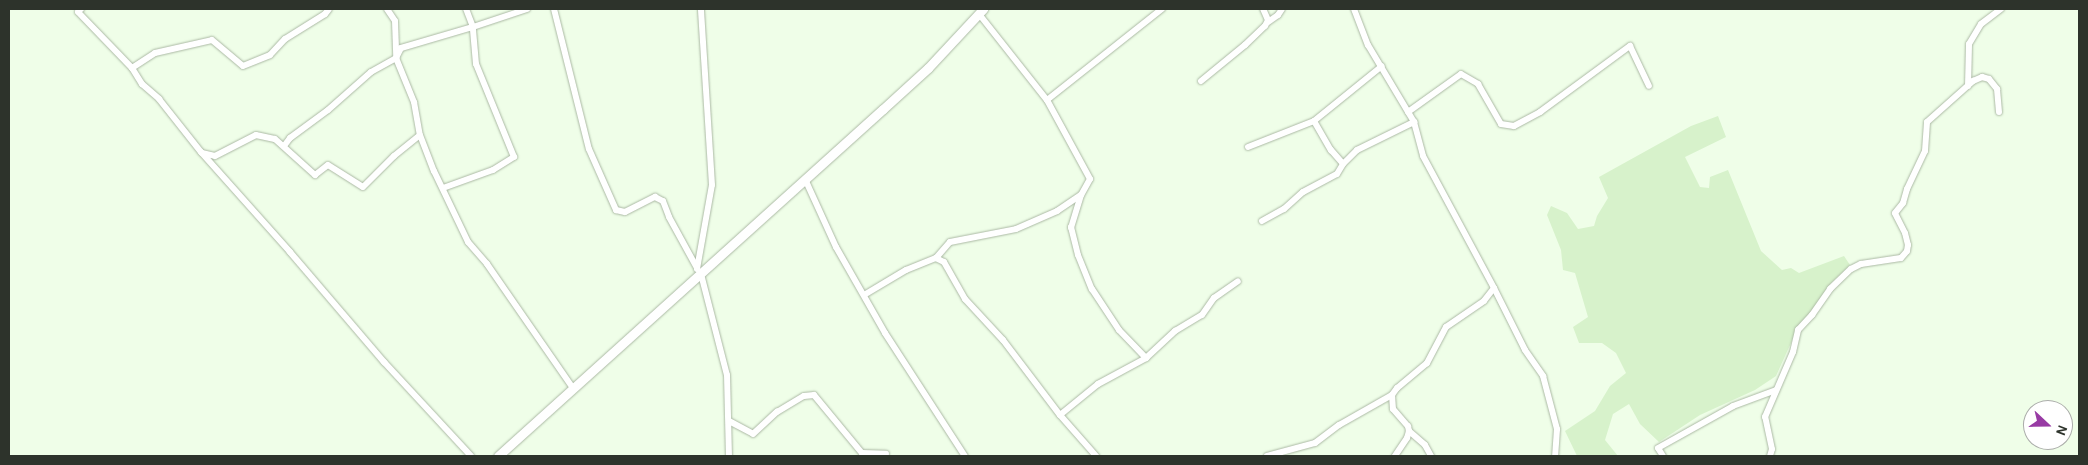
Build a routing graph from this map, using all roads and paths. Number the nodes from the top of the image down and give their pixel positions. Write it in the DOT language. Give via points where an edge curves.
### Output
graph roads {
  1 [pos="81,9"];
  2 [pos="329,9"];
  3 [pos="387,9"];
  4 [pos="466,9"];
  5 [pos="527,9"];
  6 [pos="554,9"];
  7 [pos="701,9"];
  8 [pos="1162,9"];
  9 [pos="1263,9"];
  10 [pos="1282,9"];
  11 [pos="1354,9"];
  12 [pos="2002,9"];
  13 [pos="981,11"];
  14 [pos="1268,22"];
  15 [pos="472,27"];
  16 [pos="396,58"];
  17 [pos="1382,66"];
  18 [pos="132,68"];
  19 [pos="1200,80"];
  20 [pos="1649,86"];
  21 [pos="1968,86"];
  22 [pos="1047,100"];
  23 [pos="1408,112"];
  24 [pos="1999,112"];
  25 [pos="1314,121"];
  26 [pos="1414,122"];
  27 [pos="420,135"];
  28 [pos="284,146"];
  29 [pos="1248,147"];
  30 [pos="201,152"];
  31 [pos="1343,164"];
  32 [pos="805,179"];
  33 [pos="443,188"];
  34 [pos="1080,195"];
  35 [pos="1262,221"];
  36 [pos="936,258"];
  37 [pos="698,274"];
  38 [pos="1238,281"];
  39 [pos="1494,288"];
  40 [pos="864,296"];
  41 [pos="1146,358"];
  42 [pos="573,388"];
  43 [pos="1776,390"];
  44 [pos="1392,395"];
  45 [pos="1060,415"];
  46 [pos="729,421"];
  47 [pos="1409,431"];
  48 [pos="886,454"];
  49 [pos="471,456"];
  50 [pos="498,456"];
  51 [pos="729,456"];
  52 [pos="965,456"];
  53 [pos="1096,456"];
  54 [pos="1267,456"];
  55 [pos="1394,456"];
  56 [pos="1431,456"];
  57 [pos="1555,456"];
  58 [pos="1663,456"];
  59 [pos="1770,456"];
  1 -- 18 [label="street" via="78,12"];
  2 -- 18 [label="street" via="285,39 270,55 243,66 212,40 155,53"];
  3 -- 16 [label="street" via="395,21"];
  4 -- 15 [label="street"];
  5 -- 15 [label="street"];
  6 -- 37 [label="street" via="589,149 616,210 624,212 655,197 663,201"];
  7 -- 37 [label="street" via="712,185"];
  8 -- 22 [label="street"];
  9 -- 14 [label="street"];
  10 -- 14 [label="street"];
  11 -- 17 [label="street" via="1368,45"];
  12 -- 21 [label="street" via="1981,24 1969,44"];
  13 -- 22 [label="street"];
  13 -- 32 [label="main road" via="928,68"];
  14 -- 19 [label="street" via="1246,45"];
  15 -- 16 [label="street" via="401,48"];
  15 -- 33 [label="street" via="476,64 514,157 492,170"];
  16 -- 27 [label="street" via="414,102"];
  16 -- 28 [label="street" via="371,72"];
  17 -- 23 [label="street"];
  17 -- 25 [label="street"];
  18 -- 30 [label="street"];
  20 -- 23 [label="street" via="1630,46 1540,112 1514,126 1501,124 1478,84 1462,74"];
  21 -- 24 [label="street" via="1982,77 1989,79 1997,89"];
  21 -- 43 [label="street" via="1927,122 1925,152 1903,203 1894,213 1905,234 1908,251 1901,258 1861,264 1830,289 1798,330 1793,352"];
  22 -- 34 [label="street" via="1090,179"];
  23 -- 26 [label="street"];
  25 -- 29 [label="street"];
  25 -- 31 [label="street"];
  26 -- 31 [label="street" via="1356,150"];
  26 -- 39 [label="street" via="1423,156"];
  27 -- 28 [label="street" via="363,187 328,166 315,175"];
  27 -- 33 [label="street"];
  28 -- 30 [label="street" via="275,139 256,135 215,156"];
  30 -- 49 [label="street" via="384,362"];
  31 -- 35 [label="street" via="1337,174 1303,192 1284,209"];
  32 -- 37 [label="main road"];
  32 -- 40 [label="street" via="836,247"];
  33 -- 42 [label="street" via="468,242 487,264"];
  34 -- 36 [label="street" via="1057,211 1016,229 950,242"];
  34 -- 41 [label="street" via="1071,227 1078,255 1092,289 1119,330"];
  36 -- 40 [label="street" via="906,270"];
  36 -- 45 [label="street" via="944,262 965,299 1003,340"];
  37 -- 42 [label="main road"];
  37 -- 46 [label="street" via="727,375"];
  38 -- 41 [label="street" via="1214,298 1202,315 1175,331"];
  39 -- 44 [label="street" via="1484,301 1446,327 1427,363"];
  39 -- 57 [label="street" via="1543,376 1557,429"];
  40 -- 52 [label="street"];
  41 -- 45 [label="street" via="1098,384"];
  42 -- 50 [label="main road"];
  43 -- 58 [label="street" via="1733,406 1658,448"];
  43 -- 59 [label="street" via="1765,417 1772,449"];
  44 -- 47 [label="street" via="1393,409"];
  44 -- 54 [label="street" via="1315,443"];
  45 -- 53 [label="street"];
  46 -- 48 [label="street" via="753,434 777,412 804,396 814,395 862,453"];
  46 -- 51 [label="street"];
  47 -- 55 [label="street"];
  47 -- 56 [label="street" via="1425,445"];
}
